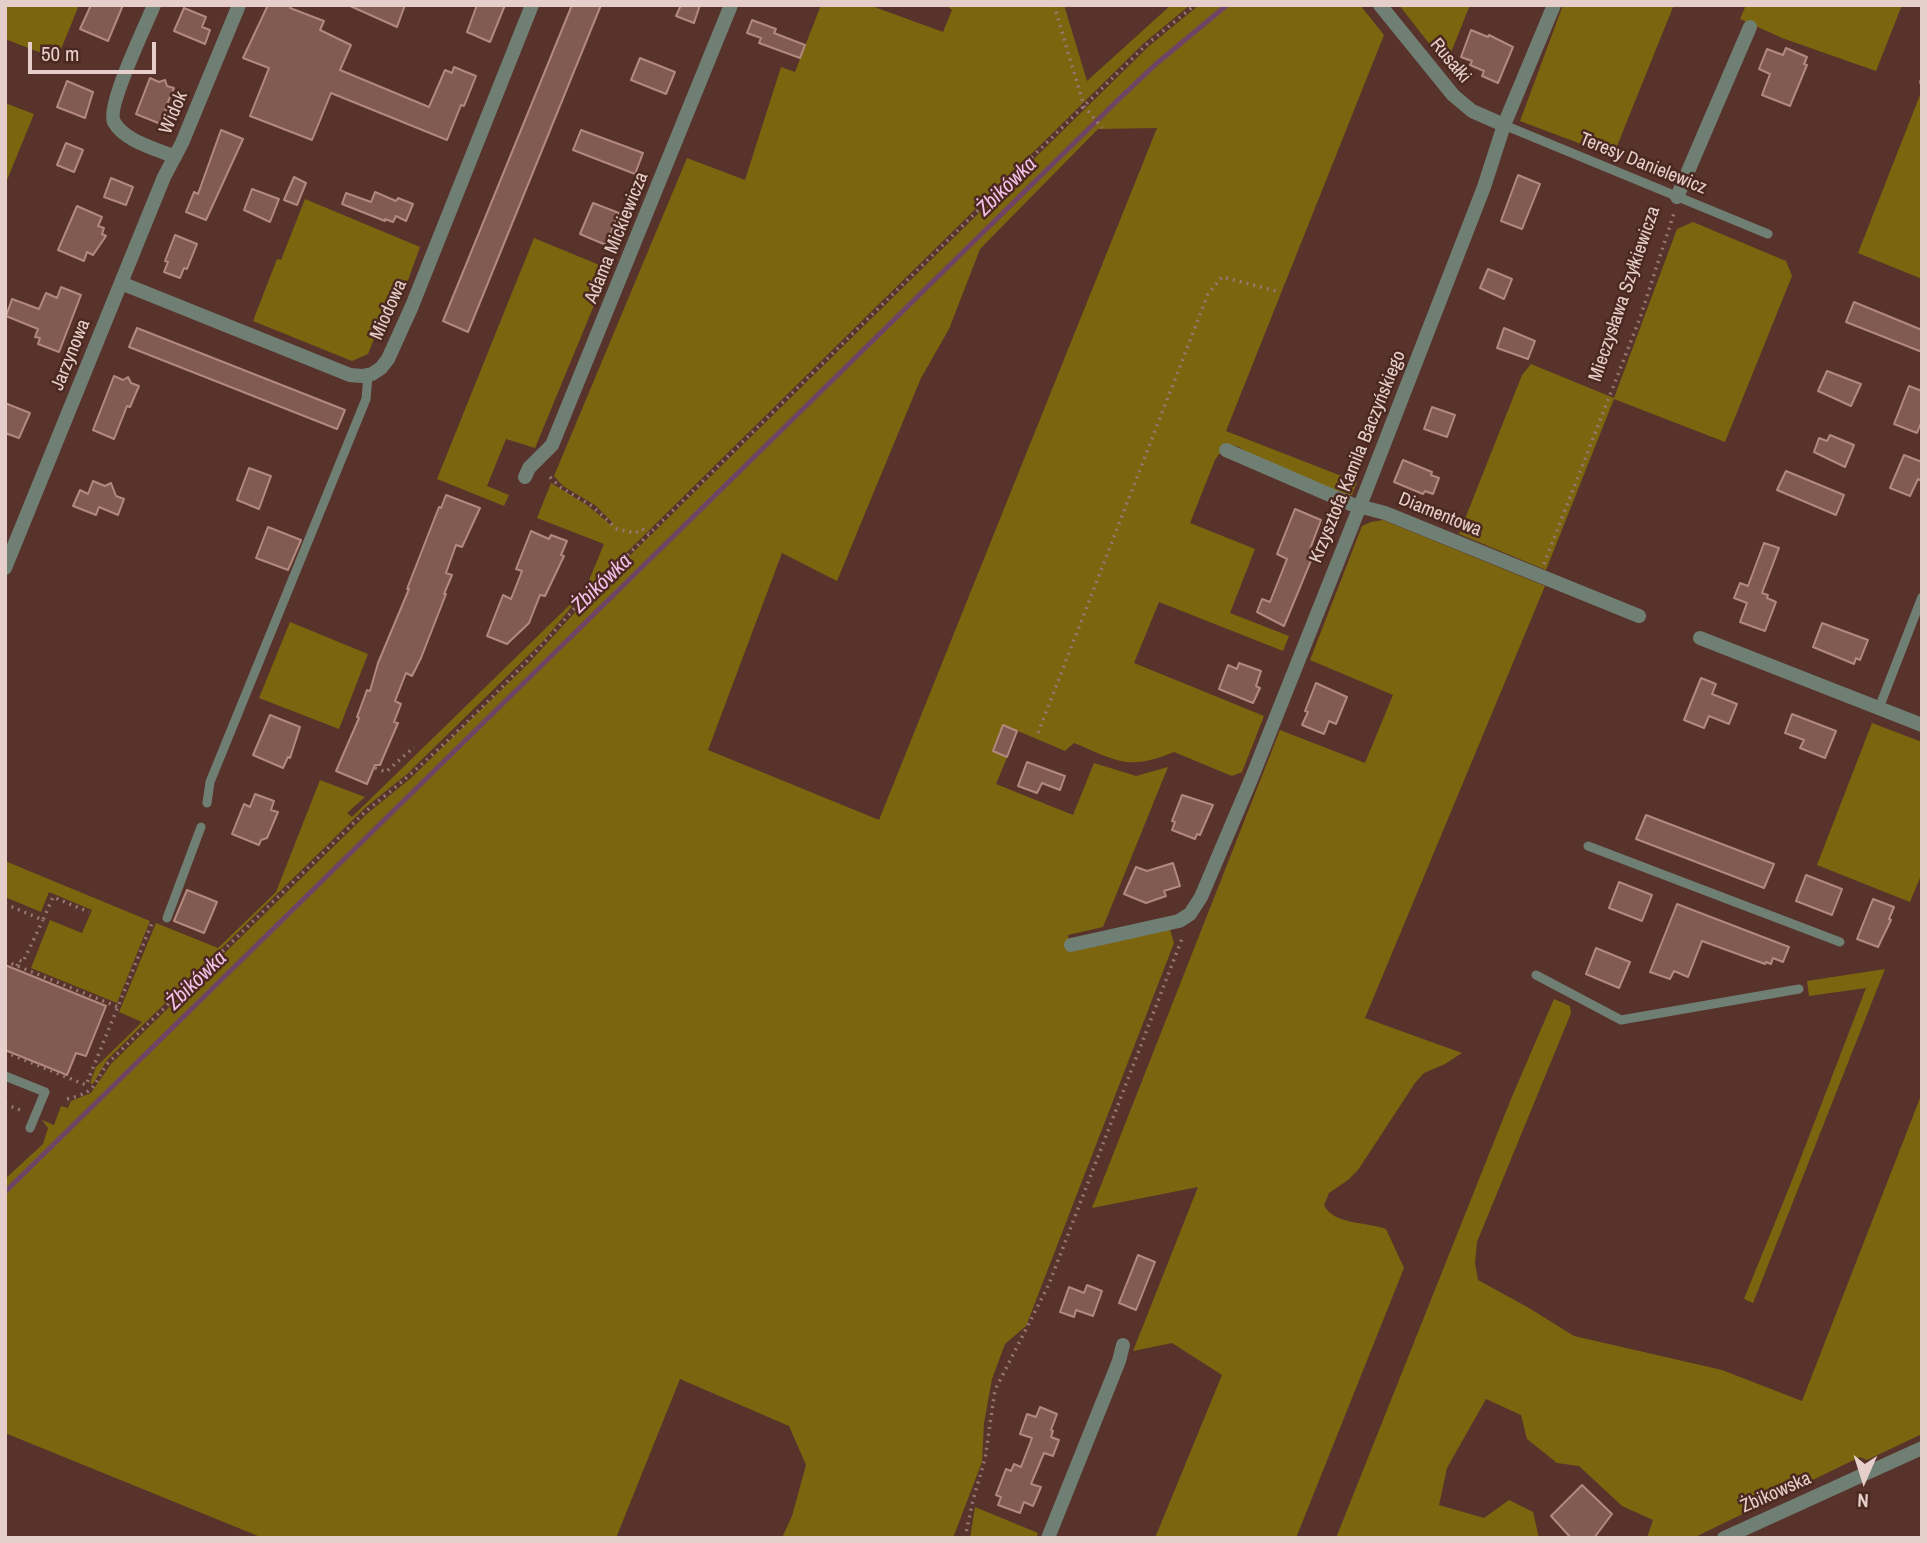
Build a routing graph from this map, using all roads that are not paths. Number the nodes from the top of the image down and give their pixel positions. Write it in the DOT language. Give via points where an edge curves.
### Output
graph roads {
  1 [pos="154,5"];
  2 [pos="239,5"];
  3 [pos="532,5"];
  4 [pos="732,5"];
  5 [pos="1380,5"];
  6 [pos="1554,5"];
  7 [pos="1750,27"];
  8 [pos="1504,125"];
  9 [pos="175,157"];
  10 [pos="1677,197"];
  11 [pos="1768,234"];
  12 [pos="121,283"];
  13 [pos="368,376"];
  14 [pos="1226,450"];
  15 [pos="525,477"];
  16 [pos="1360,506"];
  17 [pos="5,568"];
  18 [pos="1922,597"];
  19 [pos="1639,616"];
  20 [pos="1700,638"];
  21 [pos="1879,708"];
  22 [pos="1922,725"];
  23 [pos="207,803"];
  24 [pos="201,827"];
  25 [pos="1588,846"];
  26 [pos="167,918"];
  27 [pos="1840,942"];
  28 [pos="1071,945"];
  29 [pos="1536,975"];
  30 [pos="1799,989"];
  31 [pos="5,1076"];
  32 [pos="30,1128"];
  33 [pos="1123,1345"];
  34 [pos="1922,1448"];
  35 [pos="1048,1538"];
  36 [pos="1724,1538"];
  1 -- 9 [label="street" via="115,99 112,117 125,134"];
  2 -- 9 [label="street, Widok"];
  3 -- 13 [label="street, Miodowa" via="412,306 385,364"];
  4 -- 15 [label="street, Adama Mickiewicza" via="552,445"];
  5 -- 8 [label="street, Rusałki" via="1460,103"];
  6 -- 8 [label="street, Krzysztofa Kamila Baczyńskiego"];
  7 -- 10 [label="street, Mieczysława Szyłkiewicza"];
  8 -- 10 [label="lane, Teresy Danielewicz"];
  8 -- 16 [label="street, Krzysztofa Kamila Baczyńskiego"];
  9 -- 12 [label="street, Jarzynowa"];
  10 -- 11 [label="lane, Teresy Danielewicz"];
  12 -- 13 [label="street" via="350,375"];
  12 -- 17 [label="street, Jarzynowa"];
  13 -- 23 [label="lane" via="366,400 210,782"];
  14 -- 16 [label="street, Diamentowa"];
  16 -- 19 [label="street, Diamentowa"];
  16 -- 28 [label="street, Krzysztofa Kamila Baczyńskiego" via="1194,909 1171,923"];
  18 -- 21 [label="lane"];
  20 -- 21 [label="street"];
  21 -- 22 [label="street"];
  24 -- 26 [label="lane"];
  25 -- 27 [label="lane"];
  29 -- 30 [label="lane" via="1621,1020"];
  31 -- 32 [label="lane" via="45,1092"];
  33 -- 35 [label="street"];
  34 -- 36 [label="street, Żbikowska"];
}
